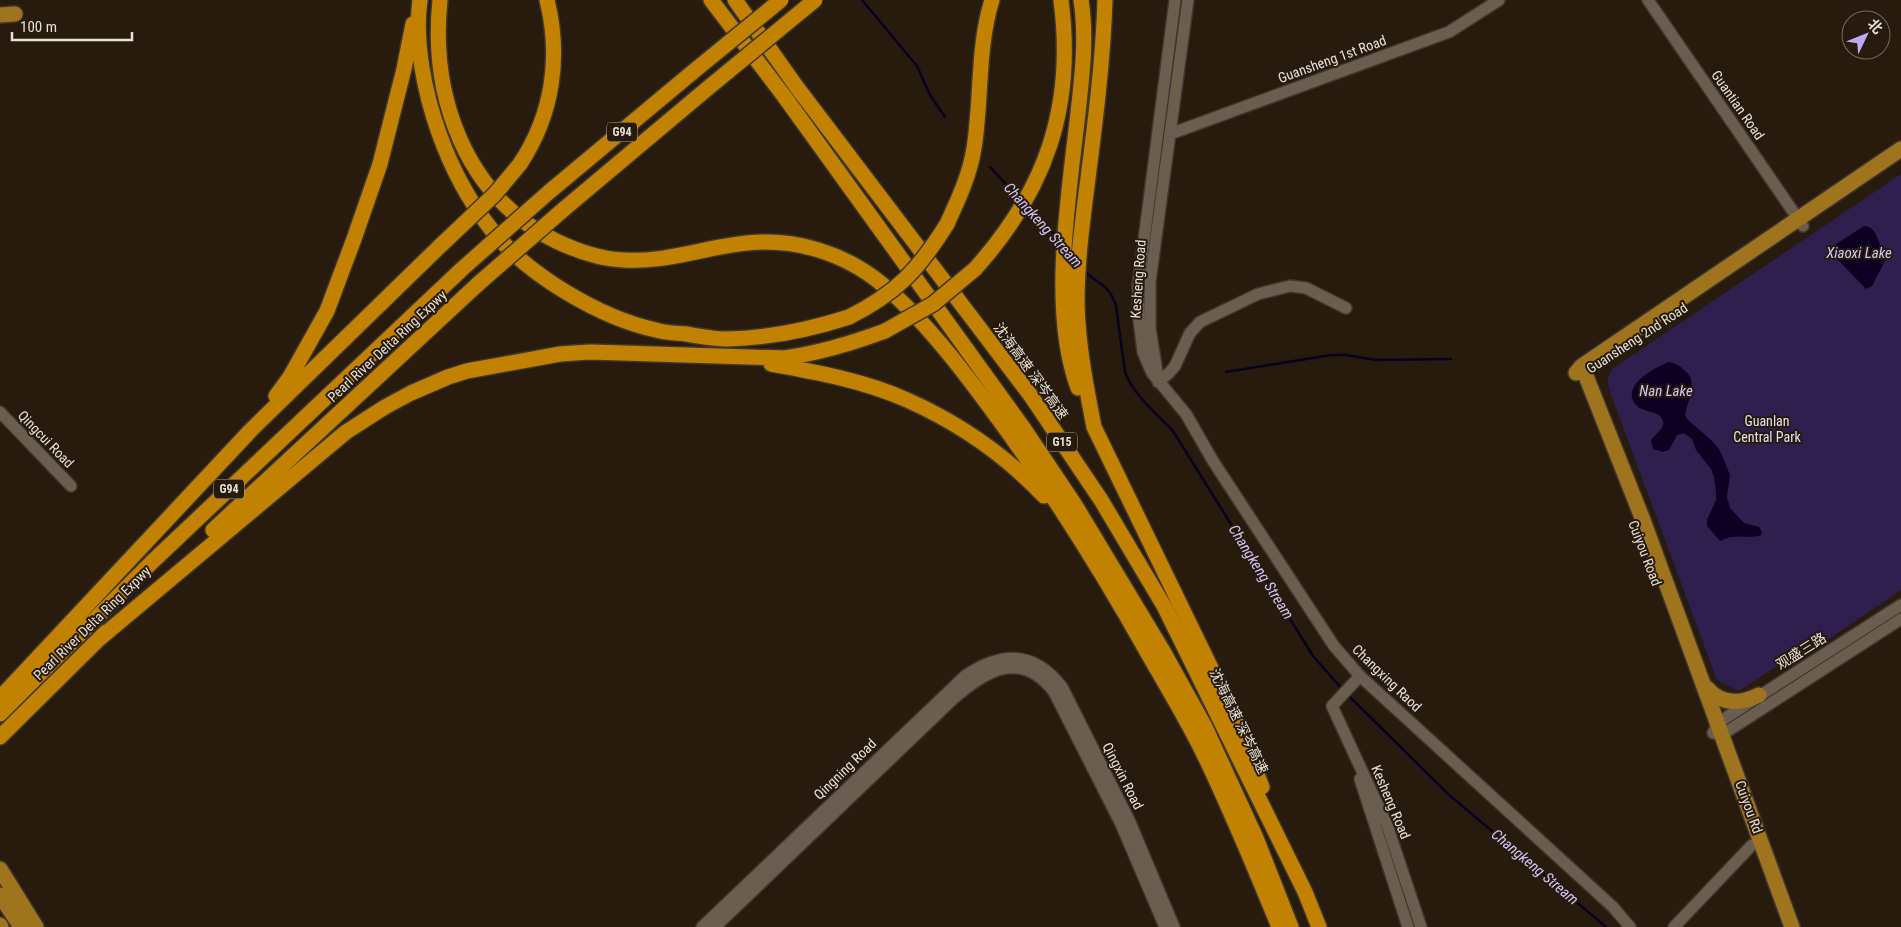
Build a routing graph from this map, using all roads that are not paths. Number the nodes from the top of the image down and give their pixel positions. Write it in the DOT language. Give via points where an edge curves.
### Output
graph roads {
  1 [pos="419,0"];
  2 [pos="440,0"];
  3 [pos="547,0"];
  4 [pos="711,0"];
  5 [pos="735,0"];
  6 [pos="780,0"];
  7 [pos="816,0"];
  8 [pos="992,0"];
  9 [pos="1061,0"];
  10 [pos="1081,0"];
  11 [pos="1105,0"];
  12 [pos="1176,0"];
  13 [pos="1188,0"];
  14 [pos="1499,0"];
  15 [pos="1648,0"];
  16 [pos="1170,134"];
  17 [pos="1901,150"];
  18 [pos="1901,160"];
  19 [pos="1801,222"];
  20 [pos="1346,308"];
  21 [pos="727,357"];
  22 [pos="1581,371"];
  23 [pos="1158,382"];
  24 [pos="0,412"];
  25 [pos="1094,427"];
  26 [pos="251,430"];
  27 [pos="71,486"];
  28 [pos="1085,546"];
  29 [pos="1901,605"];
  30 [pos="1901,619"];
  31 [pos="99,639"];
  32 [pos="1019,663"];
  33 [pos="1360,676"];
  34 [pos="1705,687"];
  35 [pos="1759,695"];
  36 [pos="0,698"];
  37 [pos="0,714"];
  38 [pos="1718,730"];
  39 [pos="0,737"];
  40 [pos="1359,765"];
  41 [pos="1752,845"];
  42 [pos="0,869"];
  43 [pos="1305,892"];
  44 [pos="0,895"];
  45 [pos="21,927"];
  46 [pos="36,927"];
  47 [pos="702,927"];
  48 [pos="715,927"];
  49 [pos="1165,927"];
  50 [pos="1174,927"];
  51 [pos="1279,927"];
  52 [pos="1291,927"];
  53 [pos="1318,927"];
  54 [pos="1408,927"];
  55 [pos="1421,927"];
  56 [pos="1630,927"];
  57 [pos="1674,927"];
  58 [pos="1782,927"];
  59 [pos="1792,927"];
  1 -- 8 [label="highway, bridge" via="422,61 431,111 447,157 491,230 523,262 561,289 606,314 656,330 725,339 771,336 849,317 876,304 928,254 947,224 964,186 974,148 984,38"];
  1 -- 26 [label="highway" via="380,164 327,311 290,377"];
  2 -- 28 [label="highway" via="438,49 443,84 458,135 466,154 490,189 526,223 567,246 618,260 661,259 745,243 783,242 824,251 865,271 918,319 979,392"];
  3 -- 26 [label="highway, bridge" via="554,48 551,87 538,132 520,164 495,194"];
  4 -- 52 [label="highway, G15" via="1019,421 1075,505 1205,728 1256,838"];
  5 -- 43 [label="highway, 沈海高速 深岑高速 / G15" via="1031,396 1102,500 1164,606"];
  6 -- 37 [label="highway, Pearl River Delta Ring Expwy / G94, bridge" via="549,192 462,269 152,562"];
  7 -- 31 [label="highway, Pearl River Delta Ring Expwy / G94, bridge" via="478,284"];
  9 -- 21 [label="highway, bridge" via="1065,64 1061,100 1048,153 1016,218 975,269 932,304 885,331 848,346 784,358"];
  10 -- 25 [label="highway" via="1084,42 1066,233 1064,316 1075,380"];
  11 -- 25 [label="highway" via="1102,63 1078,276 1078,334"];
  12 -- 23 [label="street, Kesheng Road" via="1138,294 1143,352"];
  13 -- 16 [label="street, Kesheng Road"];
  14 -- 16 [label="street, Guansheng 1st Road" via="1449,32"];
  15 -- 19 [label="street, Guantian Road"];
  16 -- 23 [label="street, Kesheng Road" via="1149,297"];
  17 -- 19 [label="main road, Guansheng 2nd Road"];
  18 -- 19 [label="main road, Guansheng 2nd Road"];
  19 -- 22 [label="main road, Guansheng 2nd Road"];
  20 -- 23 [label="street" via="1306,288 1290,286 1258,294 1200,322 1190,333 1175,366"];
  21 -- 28 [label="highway" via="860,384 906,399 949,421 986,445 1031,482"];
  21 -- 31 [label="highway" via="575,352 467,371 424,387 346,432"];
  22 -- 34 [label="main road, Cuiyou Road" via="1643,520"];
  22 -- 38 [label="main road, Cuiyou Road" via="1634,523"];
  23 -- 33 [label="street, Changxing Raod" via="1186,414 1212,461 1329,638"];
  24 -- 27 [label="street, Qingcui Road"];
  25 -- 43 [label="highway" via="1236,723"];
  26 -- 36 [label="highway"];
  28 -- 51 [label="highway" via="1187,721 1216,779"];
  29 -- 35 [label="street, 观盛三路"];
  30 -- 38 [label="street, 观盛三路"];
  31 -- 39 [label="highway, Pearl River Delta Ring Expwy / G94"];
  32 -- 47 [label="street, Qingning Road" via="999,658 964,676"];
  32 -- 48 [label="street, Qingning Road" via="995,670 969,685"];
  32 -- 49 [label="street, Qingxin Road" via="1054,692 1121,824"];
  32 -- 50 [label="street, Qingxin Road" via="1038,665 1062,688 1129,820"];
  33 -- 40 [label="street" via="1332,706"];
  33 -- 56 [label="street, Changxing Raod" via="1614,907"];
  34 -- 35 [label="main road" via="1718,698 1730,702 1742,702"];
  34 -- 38 [label="main road, Cuiyou Rd"];
  35 -- 38 [label="street, 观盛三路"];
  38 -- 41 [label="main road, Cuiyou Rd"];
  38 -- 59 [label="main road, Cuiyou Rd"];
  40 -- 54 [label="street, Kesheng Road" via="1358,773"];
  40 -- 55 [label="street, Kesheng Road" via="1387,825"];
  41 -- 57 [label="street"];
  41 -- 58 [label="main road, Cuiyou Rd"];
  42 -- 46 [label="main road"];
  43 -- 53 [label="highway, 沈海高速 深岑高速 / G15"];
  44 -- 45 [label="main road"];
}
